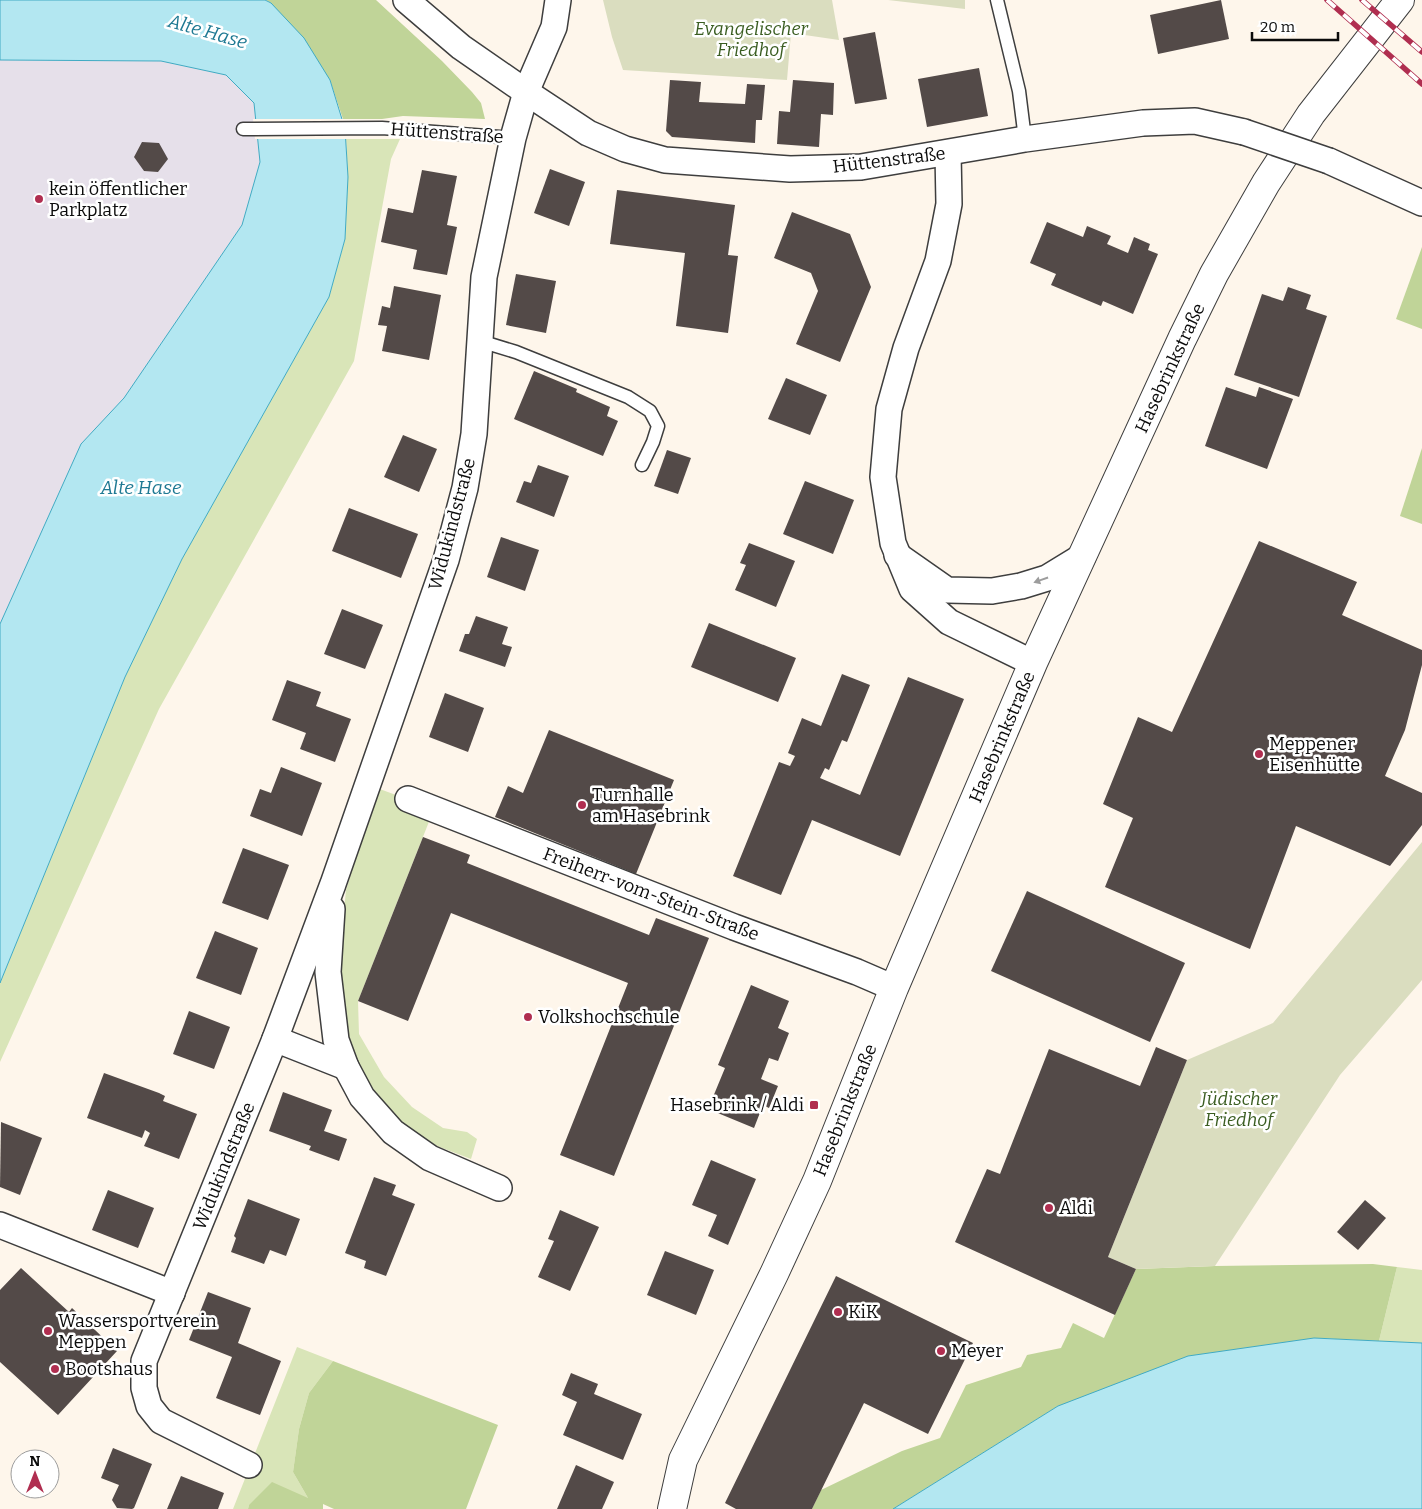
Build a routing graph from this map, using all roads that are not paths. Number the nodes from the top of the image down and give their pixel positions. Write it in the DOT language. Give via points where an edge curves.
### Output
graph roads {
  1 [pos="406,0"];
  2 [pos="558,0"];
  3 [pos="997,0"];
  4 [pos="1400,0"];
  5 [pos="526,92"];
  6 [pos="244,129"];
  7 [pos="513,138"];
  8 [pos="1025,140"];
  9 [pos="948,153"];
  10 [pos="1422,203"];
  11 [pos="480,341"];
  12 [pos="642,465"];
  13 [pos="897,555"];
  14 [pos="1083,556"];
  15 [pos="1033,663"];
  16 [pos="408,799"];
  17 [pos="333,884"];
  18 [pos="894,988"];
  19 [pos="275,1039"];
  20 [pos="346,1067"];
  21 [pos="499,1188"];
  22 [pos="0,1225"];
  23 [pos="172,1293"];
  24 [pos="249,1465"];
  25 [pos="672,1509"];
  1 -- 5 [label="street, Hüttenstraße" via="461,47"];
  2 -- 5 [label="street" via="554,27"];
  3 -- 8 [label="lane" via="1019,92"];
  4 -- 14 [label="street, Hasebrinkstraße" via="1311,114 1266,183 1214,274"];
  5 -- 7 [label="street, Widukindstraße"];
  5 -- 9 [label="street, Hüttenstraße" via="588,133 625,149 665,160 790,169 834,168 861,167"];
  6 -- 7 [label="lane, Hüttenstraße" via="382,128"];
  7 -- 11 [label="street, Widukindstraße" via="484,277"];
  8 -- 9 [label="street, Hüttenstraße"];
  8 -- 10 [label="street, Hüttenstraße, bridge" via="1143,123 1195,121 1244,132 1329,161"];
  9 -- 13 [label="street" via="949,204 938,261 906,348 889,410 883,477"];
  11 -- 12 [label="lane" via="628,396 650,411 658,426"];
  11 -- 17 [label="street, Widukindstraße" via="474,434 465,488 446,560"];
  14 -- 13 [label="street, one-way" via="1047,578 992,591 947,590"];
  13 -- 15 [label="street" via="912,589 949,622"];
  14 -- 15 [label="street, Hasebrinkstraße"];
  15 -- 18 [label="street, Hasebrinkstraße"];
  16 -- 18 [label="street, Freiherr-vom-Stein-Straße"];
  17 -- 19 [label="street, Widukindstraße"];
  17 -- 20 [label="street, Widukindstraße" via="328,972 336,1040"];
  18 -- 25 [label="street, Hasebrinkstraße" via="817,1181 683,1460"];
  19 -- 20 [label="street"];
  19 -- 23 [label="street, Widukindstraße"];
  20 -- 21 [label="street, Widukindstraße" via="362,1097 394,1132 430,1158"];
  22 -- 23 [label="street"];
  23 -- 24 [label="street, Widukindstraße" via="144,1361 144,1388 149,1406 160,1421"];
}
